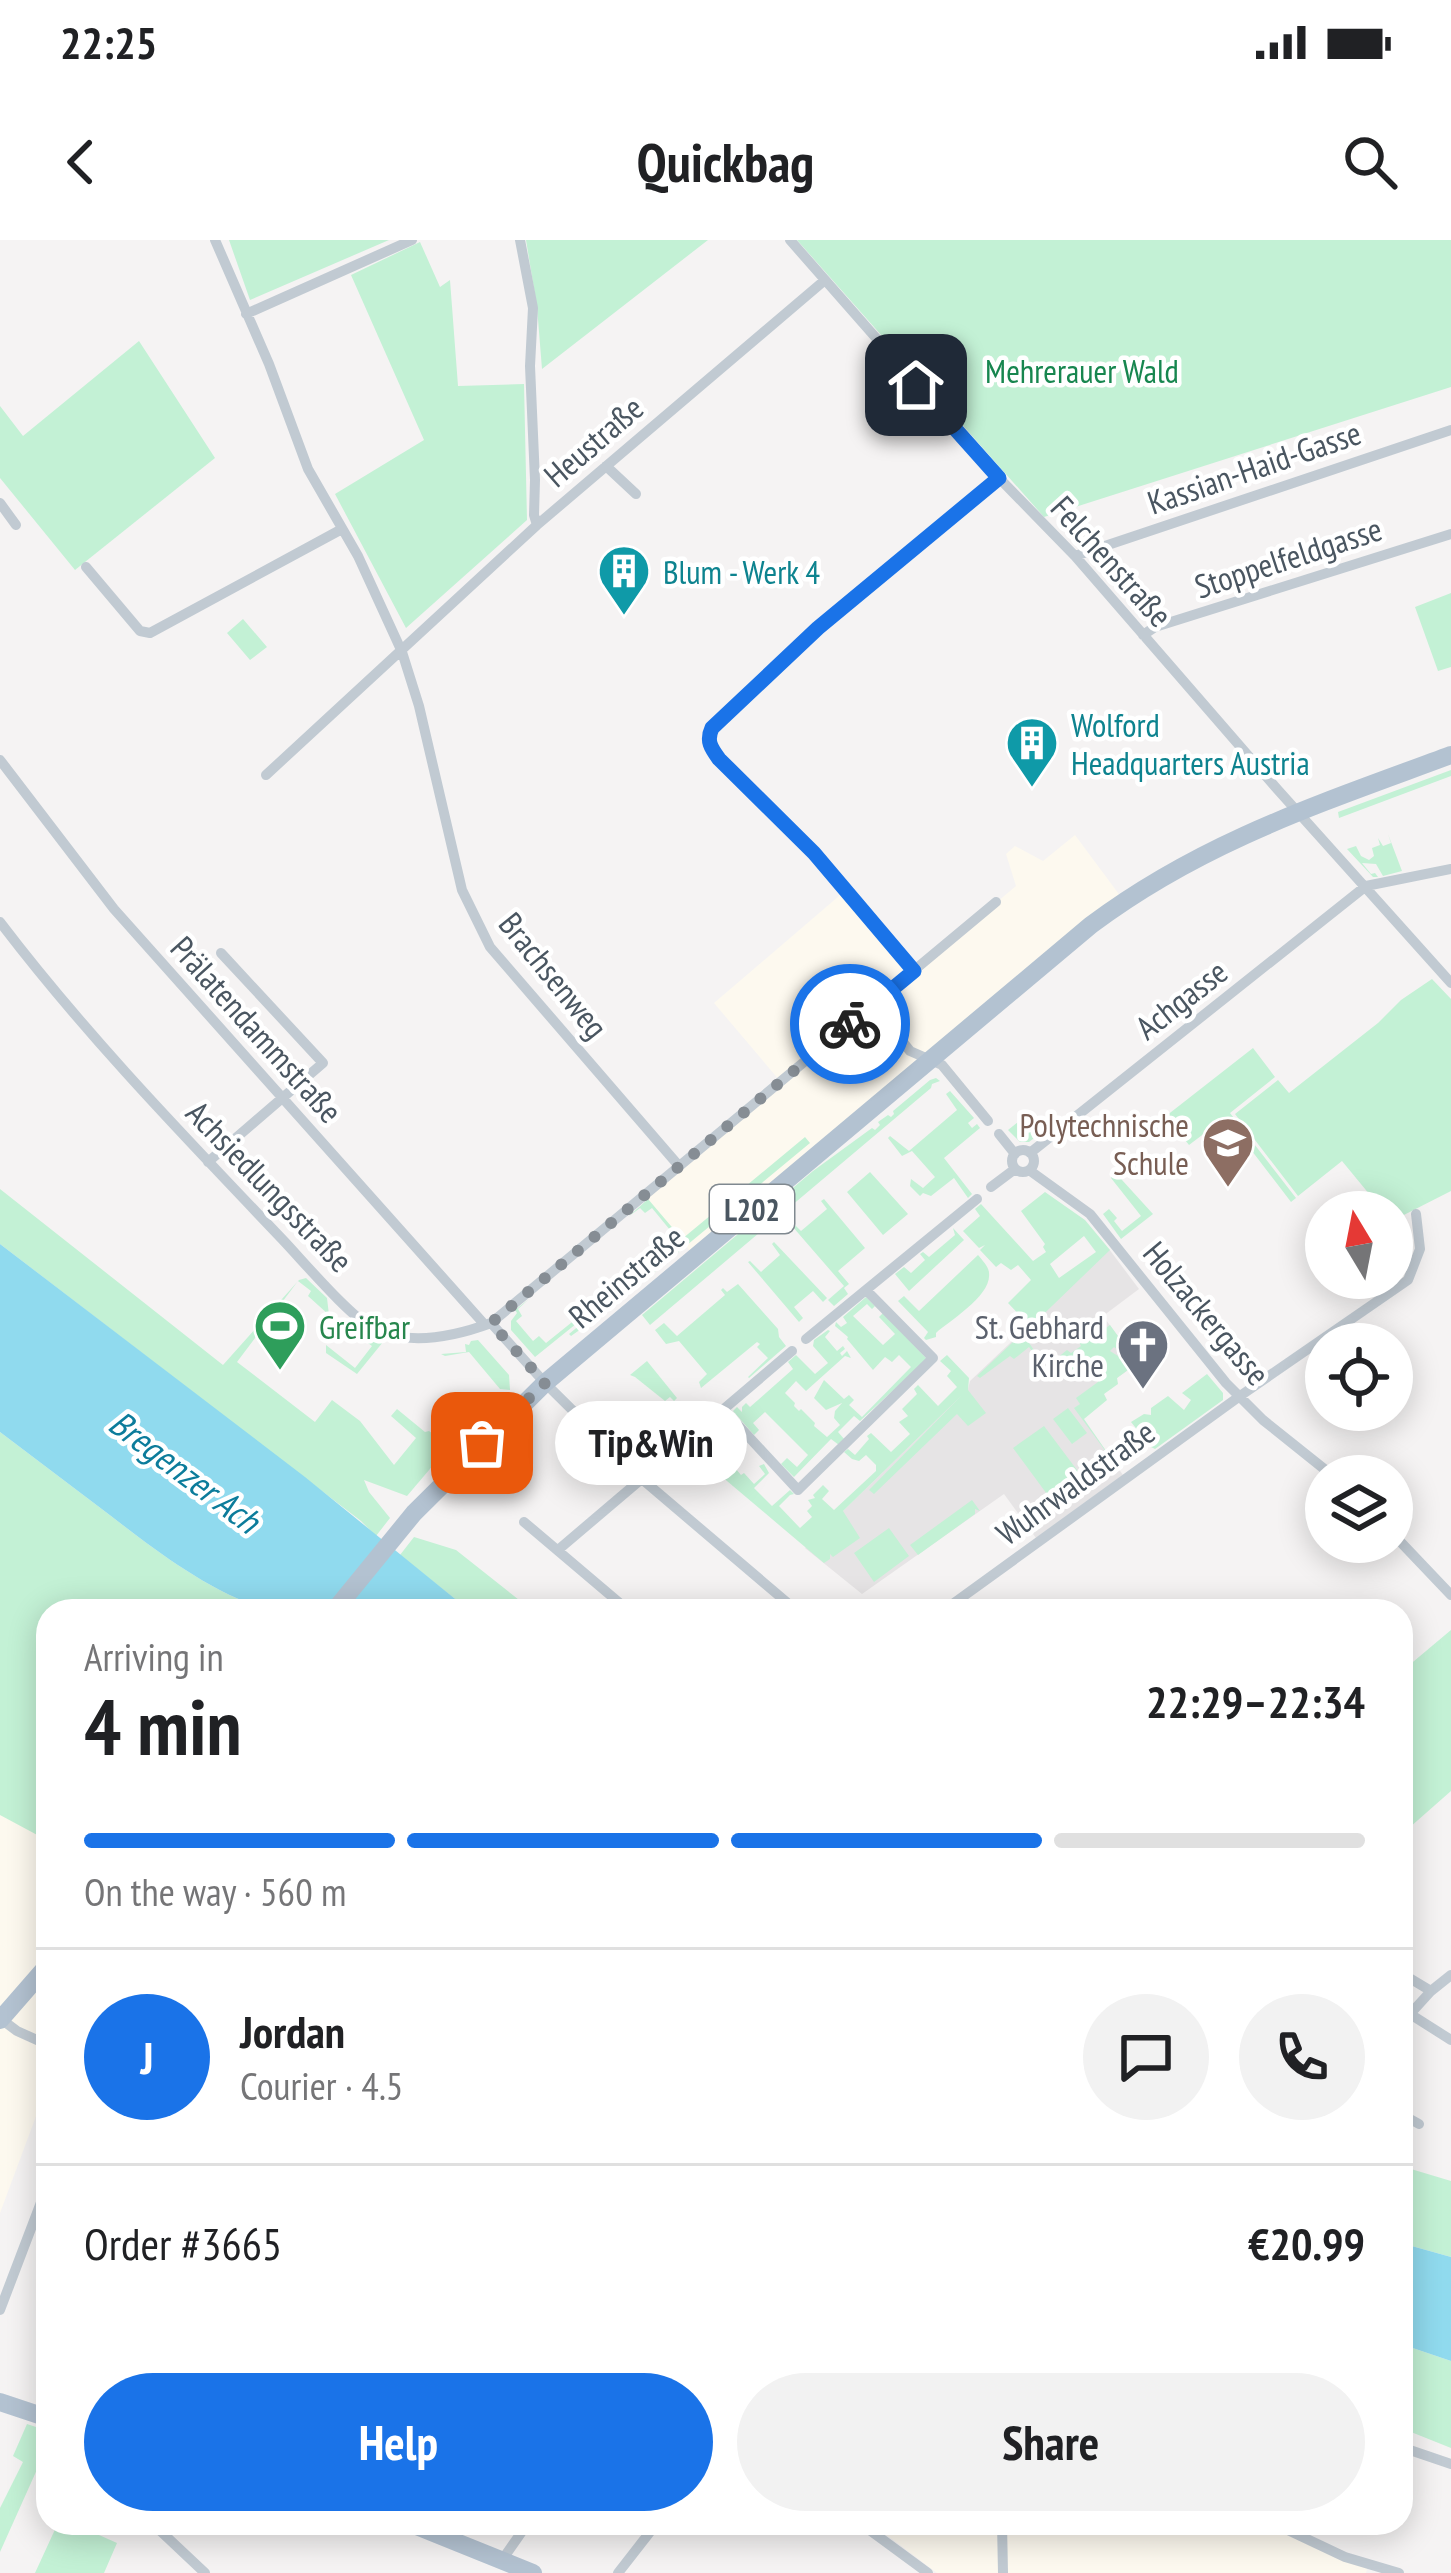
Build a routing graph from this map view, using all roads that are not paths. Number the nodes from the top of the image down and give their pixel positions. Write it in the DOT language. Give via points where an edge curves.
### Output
graph roads {
  1 [pos="215,240"];
  2 [pos="412,240"];
  3 [pos="520,240"];
  4 [pos="790,240"];
  5 [pos="824,280"];
  6 [pos="246,314"];
  7 [pos="1451,430"];
  8 [pos="606,466"];
  9 [pos="999,478"];
  10 [pos="636,494"];
  11 [pos="0,502"];
  12 [pos="537,525"];
  13 [pos="16,526"];
  14 [pos="342,529"];
  15 [pos="1451,534"];
  16 [pos="1075,556"];
  17 [pos="86,567"];
  18 [pos="1143,635"];
  19 [pos="402,652"];
  20 [pos="1451,754"];
  21 [pos="0,760"];
  22 [pos="266,775"];
  23 [pos="1298,812"];
  24 [pos="1451,869"];
  25 [pos="1366,886"];
  26 [pos="996,902"];
  27 [pos="0,922"];
  28 [pos="221,952"];
  29 [pos="914,971"];
  30 [pos="1451,982"];
  31 [pos="873,1005"];
  32 [pos="928,1060"];
  33 [pos="282,1099"];
  34 [pos="987,1119"];
  35 [pos="1000,1134"];
  36 [pos="1015,1154"];
  37 [pos="1030,1154"];
  38 [pos="208,1162"];
  39 [pos="679,1166"];
  40 [pos="1015,1169"];
  41 [pos="1029,1170"];
  42 [pos="992,1187"];
  43 [pos="977,1199"];
  44 [pos="1416,1214"];
  45 [pos="866,1290"];
  46 [pos="488,1324"];
  47 [pos="806,1339"];
  48 [pos="792,1351"];
  49 [pos="545,1383"];
  50 [pos="1240,1396"];
  51 [pos="723,1409"];
  52 [pos="1307,1455"];
  53 [pos="643,1480"];
  54 [pos="524,1522"];
  55 [pos="558,1550"];
  56 [pos="1413,1555"];
  57 [pos="1451,1595"];
  58 [pos="344,1599"];
  59 [pos="615,1599"];
  60 [pos="783,1599"];
  61 [pos="960,1599"];
  62 [pos="1451,1975"];
  63 [pos="36,1979"];
  64 [pos="1413,1980"];
  65 [pos="1431,1991"];
  66 [pos="1413,2011"];
  67 [pos="1,2020"];
  68 [pos="1413,2022"];
  69 [pos="36,2040"];
  70 [pos="1451,2040"];
  71 [pos="1413,2121"];
  72 [pos="1419,2124"];
  73 [pos="36,2216"];
  74 [pos="0,2310"];
  75 [pos="0,2402"];
  76 [pos="36,2414"];
  77 [pos="1413,2451"];
  78 [pos="1451,2464"];
  79 [pos="165,2535"];
  80 [pos="439,2535"];
  81 [pos="520,2535"];
  82 [pos="648,2535"];
  83 [pos="876,2535"];
  84 [pos="1002,2535"];
  85 [pos="1298,2535"];
  86 [pos="502,2560"];
  87 [pos="205,2573"];
  88 [pos="532,2573"];
  89 [pos="619,2573"];
  90 [pos="928,2573"];
  91 [pos="1003,2573"];
  92 [pos="1399,2573"];
  1 -- 6 [label="street, Brachsenweg"];
  2 -- 6 [label="street"];
  3 -- 12 [label="street" via="533,308"];
  4 -- 5 [label="street, Felchenstraße"];
  5 -- 8 [label="street, Heustraße"];
  5 -- 9 [label="street, Felchenstraße"];
  6 -- 14 [label="street, Brachsenweg" via="308,469"];
  7 -- 16 [label="street, Kassian-Haid-Gasse"];
  8 -- 10 [label="street"];
  8 -- 12 [label="street, Heustraße"];
  9 -- 16 [label="street, Felchenstraße"];
  9 -- 29 [label="street" via="783,660 709,736 719,759 814,853"];
  11 -- 13 [label="street"];
  12 -- 19 [label="street, Heustraße"];
  14 -- 17 [label="street" via="150,633"];
  14 -- 19 [label="street, Brachsenweg"];
  15 -- 18 [label="street, Stoppelfeldgasse"];
  16 -- 18 [label="street, Felchenstraße"];
  18 -- 23 [label="street, Felchenstraße"];
  19 -- 22 [label="street"];
  19 -- 39 [label="street, Brachsenweg" via="462,890 483,937"];
  20 -- 23 [label="main road, Rheinstraße / L202"];
  21 -- 33 [label="street, Prälatendammstraße" via="115,909"];
  23 -- 25 [label="street, Felchenstraße"];
  23 -- 32 [label="main road, Rheinstraße / L202" via="1213,848 1124,901"];
  24 -- 25 [label="street"];
  25 -- 30 [label="street, Felchenstraße"];
  25 -- 37 [label="street, Achgasse"];
  26 -- 29 [label="street, Rheinstraße"];
  27 -- 38 [label="street, Achsiedlungsstraße"];
  28 -- 33 [label="street" via="323,1063"];
  29 -- 31 [label="street, Rheinstraße"];
  31 -- 32 [label="street" via="910,1051"];
  31 -- 39 [label="street, Rheinstraße"];
  32 -- 34 [label="street"];
  32 -- 49 [label="main road, Rheinstraße / L202"];
  33 -- 38 [label="street"];
  33 -- 46 [label="street, Prälatendammstraße"];
  35 -- 36 [label="street"];
  36 -- 37 [label="street"];
  36 -- 40 [label="street"];
  37 -- 41 [label="street"];
  38 -- 46 [label="street, Achsiedlungsstraße" via="371,1328 416,1338"];
  39 -- 46 [label="street, Rheinstraße"];
  40 -- 41 [label="street"];
  40 -- 42 [label="street"];
  41 -- 50 [label="street, Holzackergasse" via="1100,1225"];
  43 -- 45 [label="street"];
  44 -- 50 [label="street, Wuhrwaldstraße" via="1420,1249 1408,1280"];
  45 -- 47 [label="street"];
  45 -- 51 [label="street" via="932,1358 798,1490"];
  46 -- 49 [label="street"];
  48 -- 51 [label="street"];
  49 -- 53 [label="street"];
  49 -- 58 [label="main road, Rheinstraße / L202" via="406,1522"];
  50 -- 52 [label="street, Holzackergasse"];
  50 -- 61 [label="street, Wuhrwaldstraße"];
  51 -- 53 [label="street"];
  53 -- 55 [label="street"];
  53 -- 60 [label="street"];
  54 -- 55 [label="street"];
  55 -- 59 [label="street"];
  56 -- 57 [label="street"];
  62 -- 65 [label="street"];
  63 -- 67 [label="main road"];
  64 -- 65 [label="street"];
  65 -- 66 [label="street"];
  67 -- 69 [label="street"];
  68 -- 70 [label="street"];
  71 -- 72 [label="street"];
  73 -- 74 [label="street"];
  75 -- 76 [label="main road"];
  77 -- 78 [label="street"];
  79 -- 87 [label="street"];
  80 -- 86 [label="main road"];
  81 -- 86 [label="street"];
  82 -- 89 [label="street"];
  83 -- 90 [label="street"];
  84 -- 91 [label="street"];
  85 -- 92 [label="street"];
  86 -- 88 [label="main road"];
}
